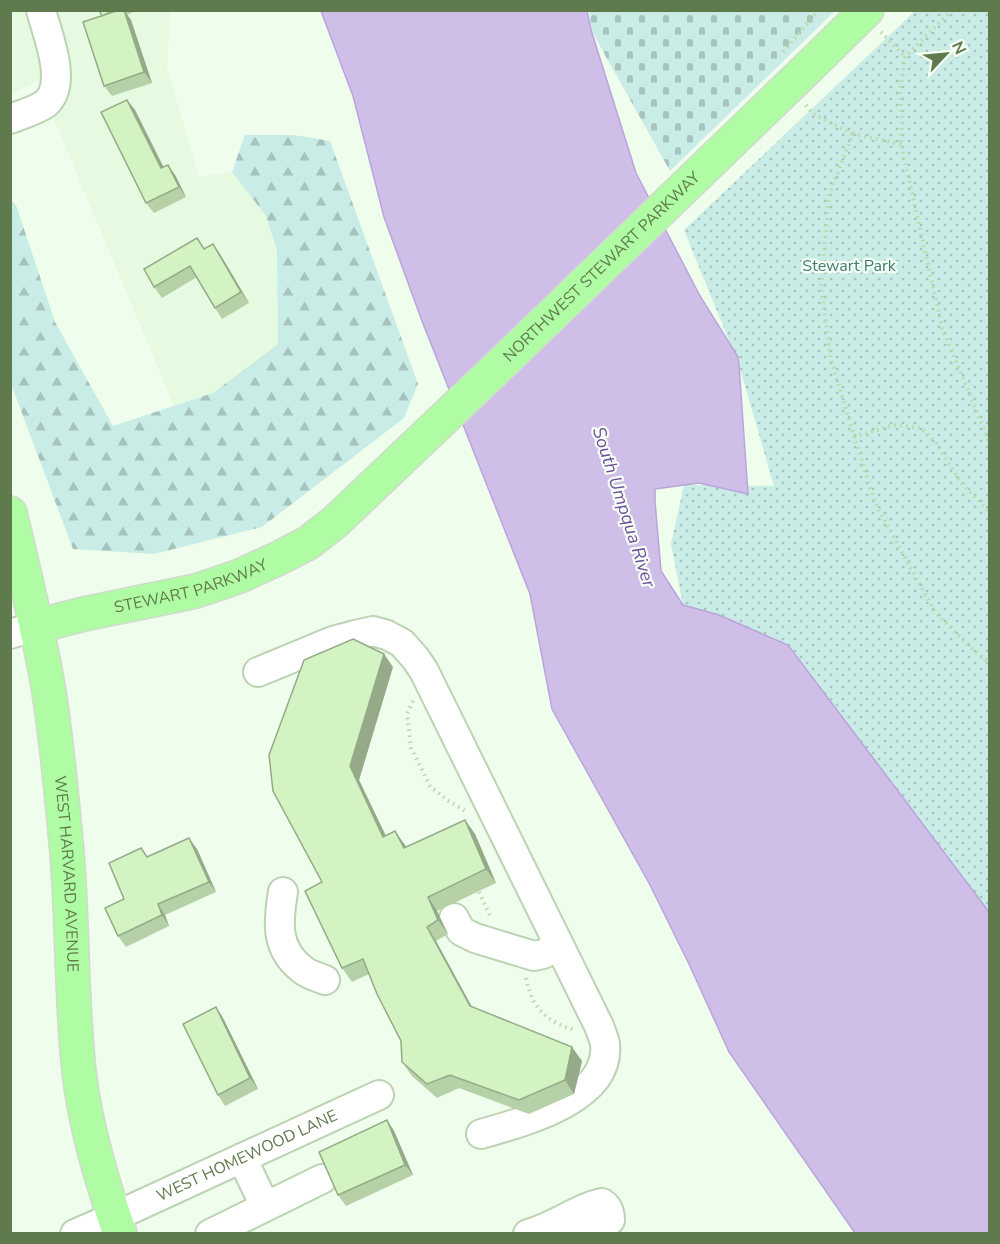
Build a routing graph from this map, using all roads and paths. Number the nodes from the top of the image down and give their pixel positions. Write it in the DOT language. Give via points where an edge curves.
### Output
graph roads {
  1 [pos="40,10"];
  2 [pos="952,10"];
  3 [pos="865,12"];
  4 [pos="905,57"];
  5 [pos="10,119"];
  6 [pos="901,144"];
  7 [pos="854,437"];
  8 [pos="990,444"];
  9 [pos="990,512"];
  10 [pos="10,513"];
  11 [pos="335,522"];
  12 [pos="24,630"];
  13 [pos="990,663"];
  14 [pos="258,672"];
  15 [pos="430,685"];
  16 [pos="471,815"];
  17 [pos="283,892"];
  18 [pos="454,918"];
  19 [pos="559,946"];
  20 [pos="528,954"];
  21 [pos="325,980"];
  22 [pos="601,1033"];
  23 [pos="380,1095"];
  24 [pos="481,1134"];
  25 [pos="242,1158"];
  26 [pos="322,1179"];
  27 [pos="265,1206"];
  28 [pos="571,1216"];
  29 [pos="117,1226"];
  30 [pos="75,1233"];
  31 [pos="210,1233"];
  32 [pos="528,1233"];
  1 -- 5 [label="street" via="55,61 53,95 44,105"];
  2 -- 4 [label="path"];
  3 -- 4 [label="path"];
  3 -- 11 [label="main road, NORTHWEST STEWART PARKWAY, bridge"];
  4 -- 6 [label="path" via="900,91"];
  6 -- 7 [label="path" via="853,134 829,194 821,286 831,361"];
  6 -- 8 [label="path" via="942,327"];
  7 -- 9 [label="path" via="894,425 921,428 936,442 961,483"];
  7 -- 13 [label="path" via="875,503 935,612"];
  10 -- 12 [label="main road, WEST HARVARD AVENUE"];
  11 -- 12 [label="main road, STEWART PARKWAY" via="308,543 240,576 196,591"];
  12 -- 29 [label="main road, WEST HARVARD AVENUE" via="48,687 67,856 79,1072 88,1124"];
  14 -- 15 [label="street" via="333,641 373,631 402,643 416,658"];
  15 -- 16 [label="path" via="416,695 407,714 411,748 430,786"];
  15 -- 19 [label="street"];
  17 -- 21 [label="street" via="278,918 286,951 305,972"];
  18 -- 20 [label="street" via="461,931 475,938"];
  19 -- 20 [label="street" via="543,954"];
  19 -- 22 [label="street"];
  20 -- 22 [label="path" via="525,970 529,993 545,1017 560,1026"];
  22 -- 24 [label="street" via="604,1060 587,1089 532,1118"];
  23 -- 25 [label="street, WEST HOMEWOOD LANE"];
  25 -- 27 [label="street"];
  25 -- 29 [label="street, WEST HOMEWOOD LANE"];
  26 -- 27 [label="street"];
  27 -- 31 [label="street"];
  28 -- 32 [label="street"];
  29 -- 30 [label="street, WEST HOMEWOOD LANE"];
}
